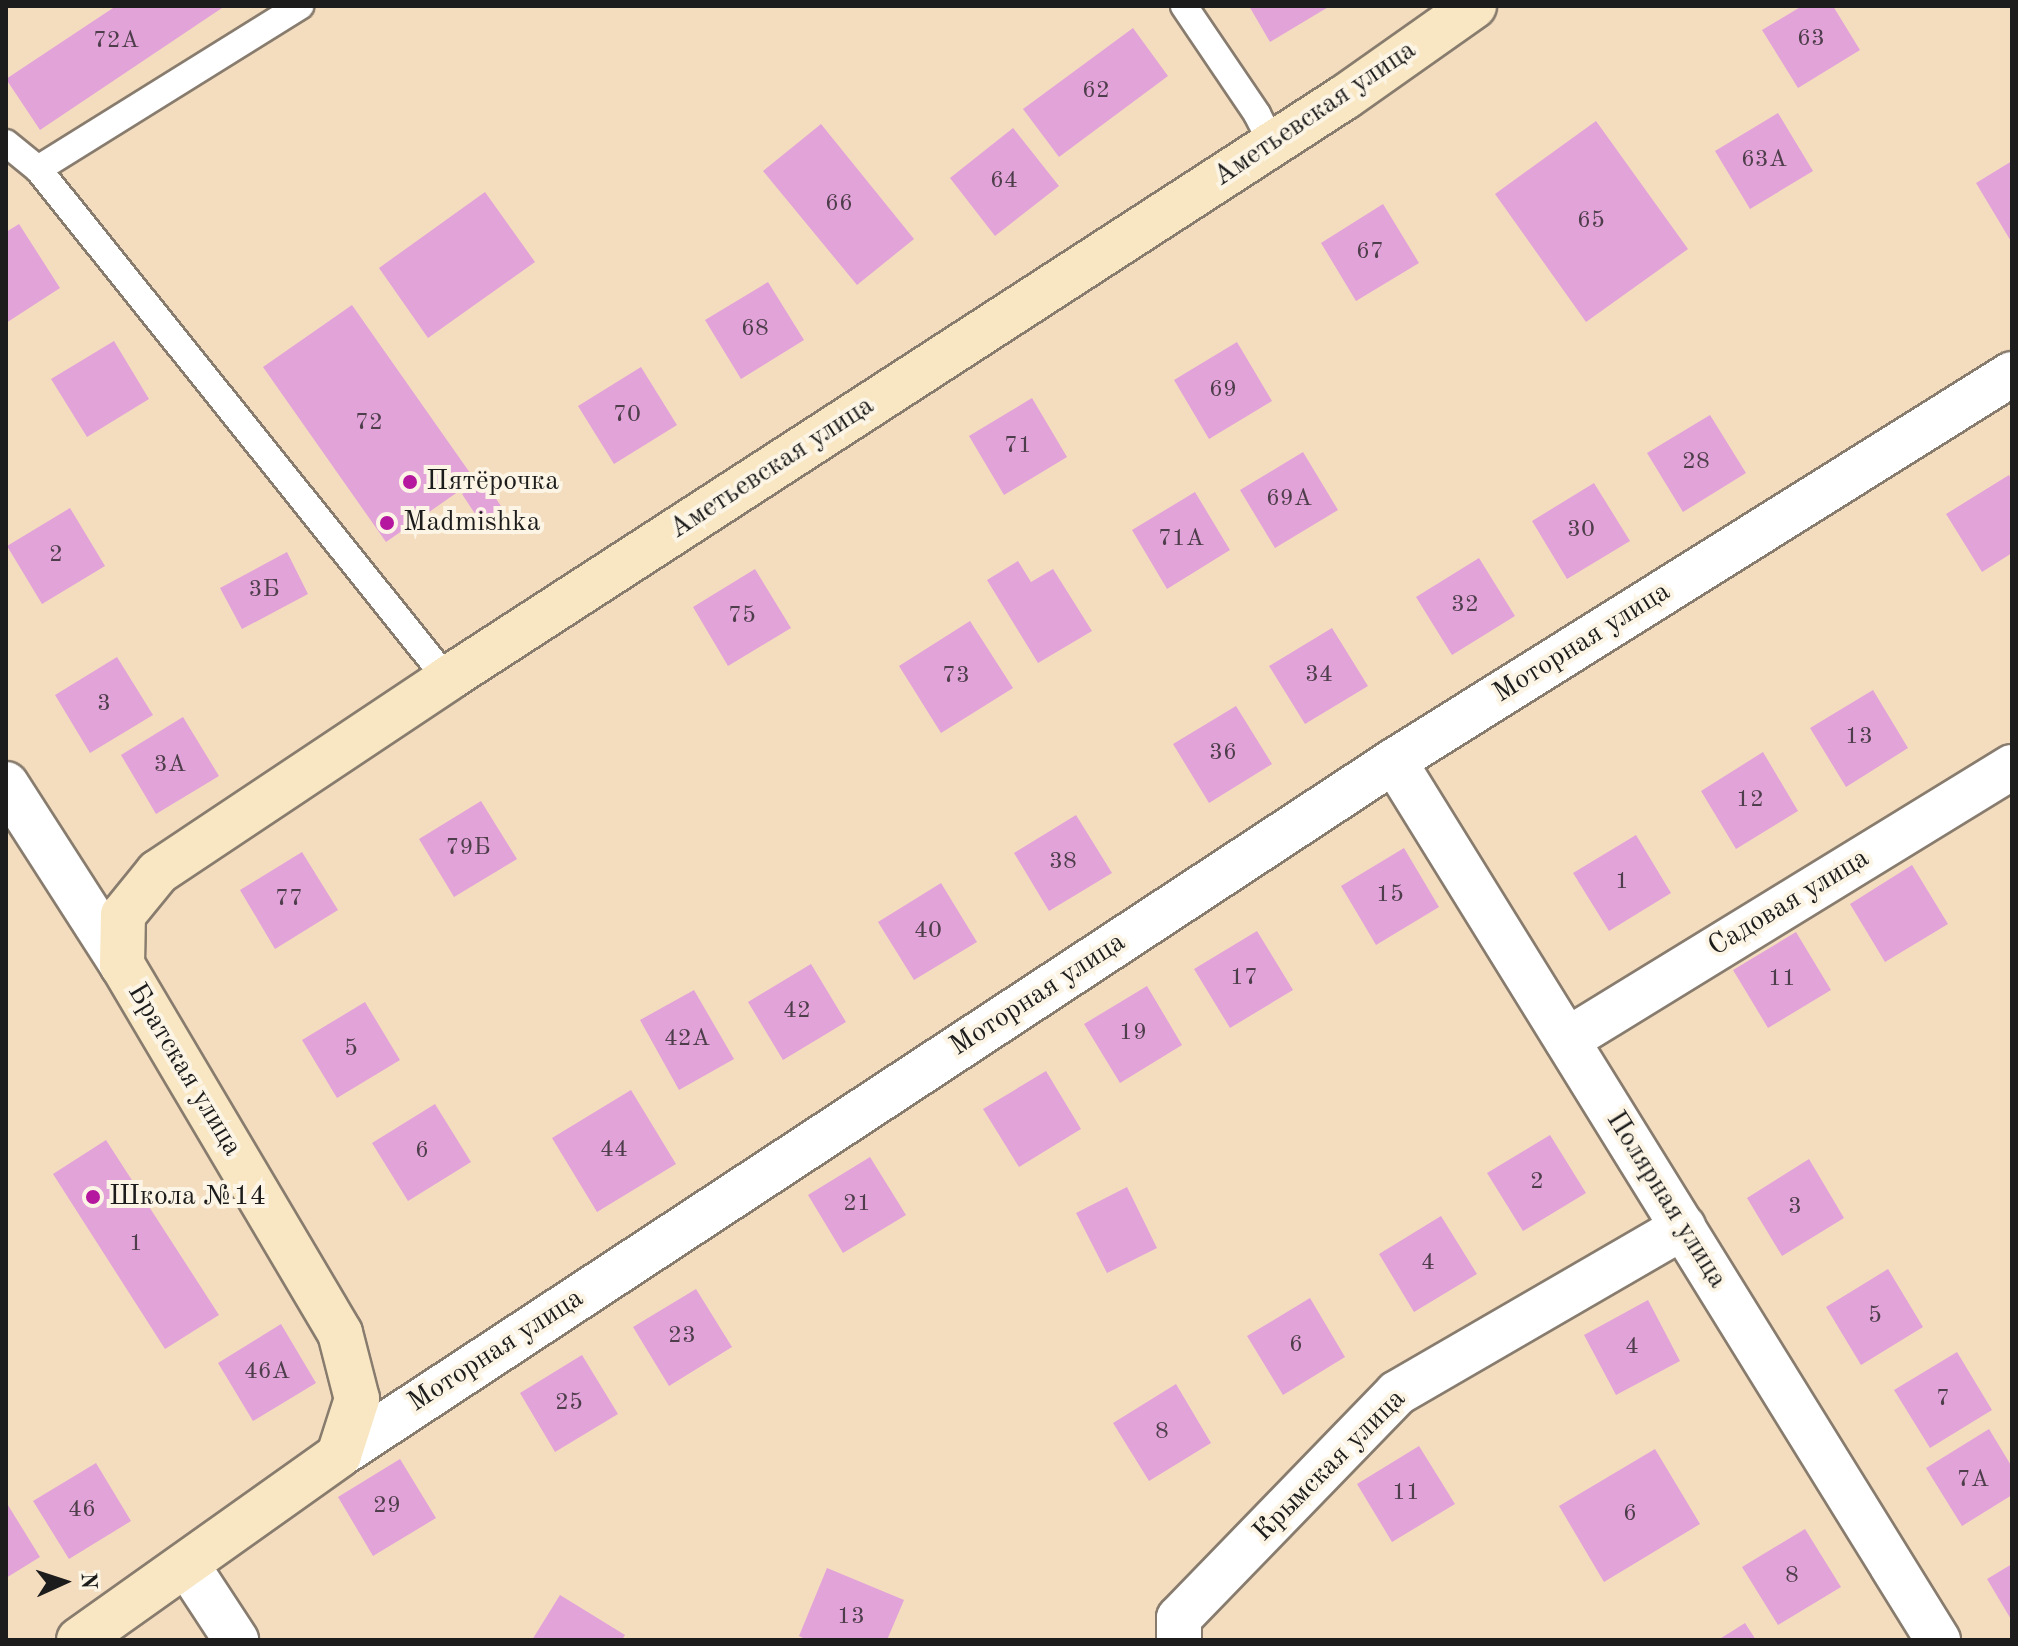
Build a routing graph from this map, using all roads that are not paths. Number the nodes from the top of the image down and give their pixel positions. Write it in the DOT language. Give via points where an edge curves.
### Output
graph roads {
  1 [pos="300,6"];
  2 [pos="1184,6"];
  3 [pos="1474,6"];
  4 [pos="6,143"];
  5 [pos="1272,144"];
  6 [pos="38,169"];
  7 [pos="2009,381"];
  8 [pos="447,679"];
  9 [pos="1394,761"];
  10 [pos="2012,767"];
  11 [pos="6,784"];
  12 [pos="122,965"];
  13 [pos="1567,1040"];
  14 [pos="1683,1227"];
  15 [pos="339,1455"];
  16 [pos="187,1565"];
  17 [pos="79,1640"];
  18 [pos="236,1640"];
  19 [pos="1179,1640"];
  20 [pos="1938,1640"];
  1 -- 6 [label="lane"];
  2 -- 5 [label="lane"];
  3 -- 5 [label="street, Аметьевская улица"];
  4 -- 6 [label="lane"];
  5 -- 8 [label="street, Аметьевская улица"];
  6 -- 8 [label="lane"];
  7 -- 9 [label="street, Моторная улица"];
  8 -- 12 [label="street, Аметьевская улица" via="158,872 123,915"];
  9 -- 13 [label="street, Полярная улица"];
  9 -- 15 [label="street, Моторная улица"];
  10 -- 13 [label="street, Садовая улица"];
  11 -- 12 [label="street, Братская улица"];
  12 -- 15 [label="street, Братская улица" via="340,1333 357,1399"];
  13 -- 14 [label="street, Полярная улица"];
  14 -- 19 [label="street, Крымская улица" via="1397,1393 1179,1618"];
  14 -- 20 [label="street, Полярная улица"];
  15 -- 16 [label="street, Моторная улица"];
  16 -- 17 [label="street, Моторная улица"];
  16 -- 18 [label="street"];
}
